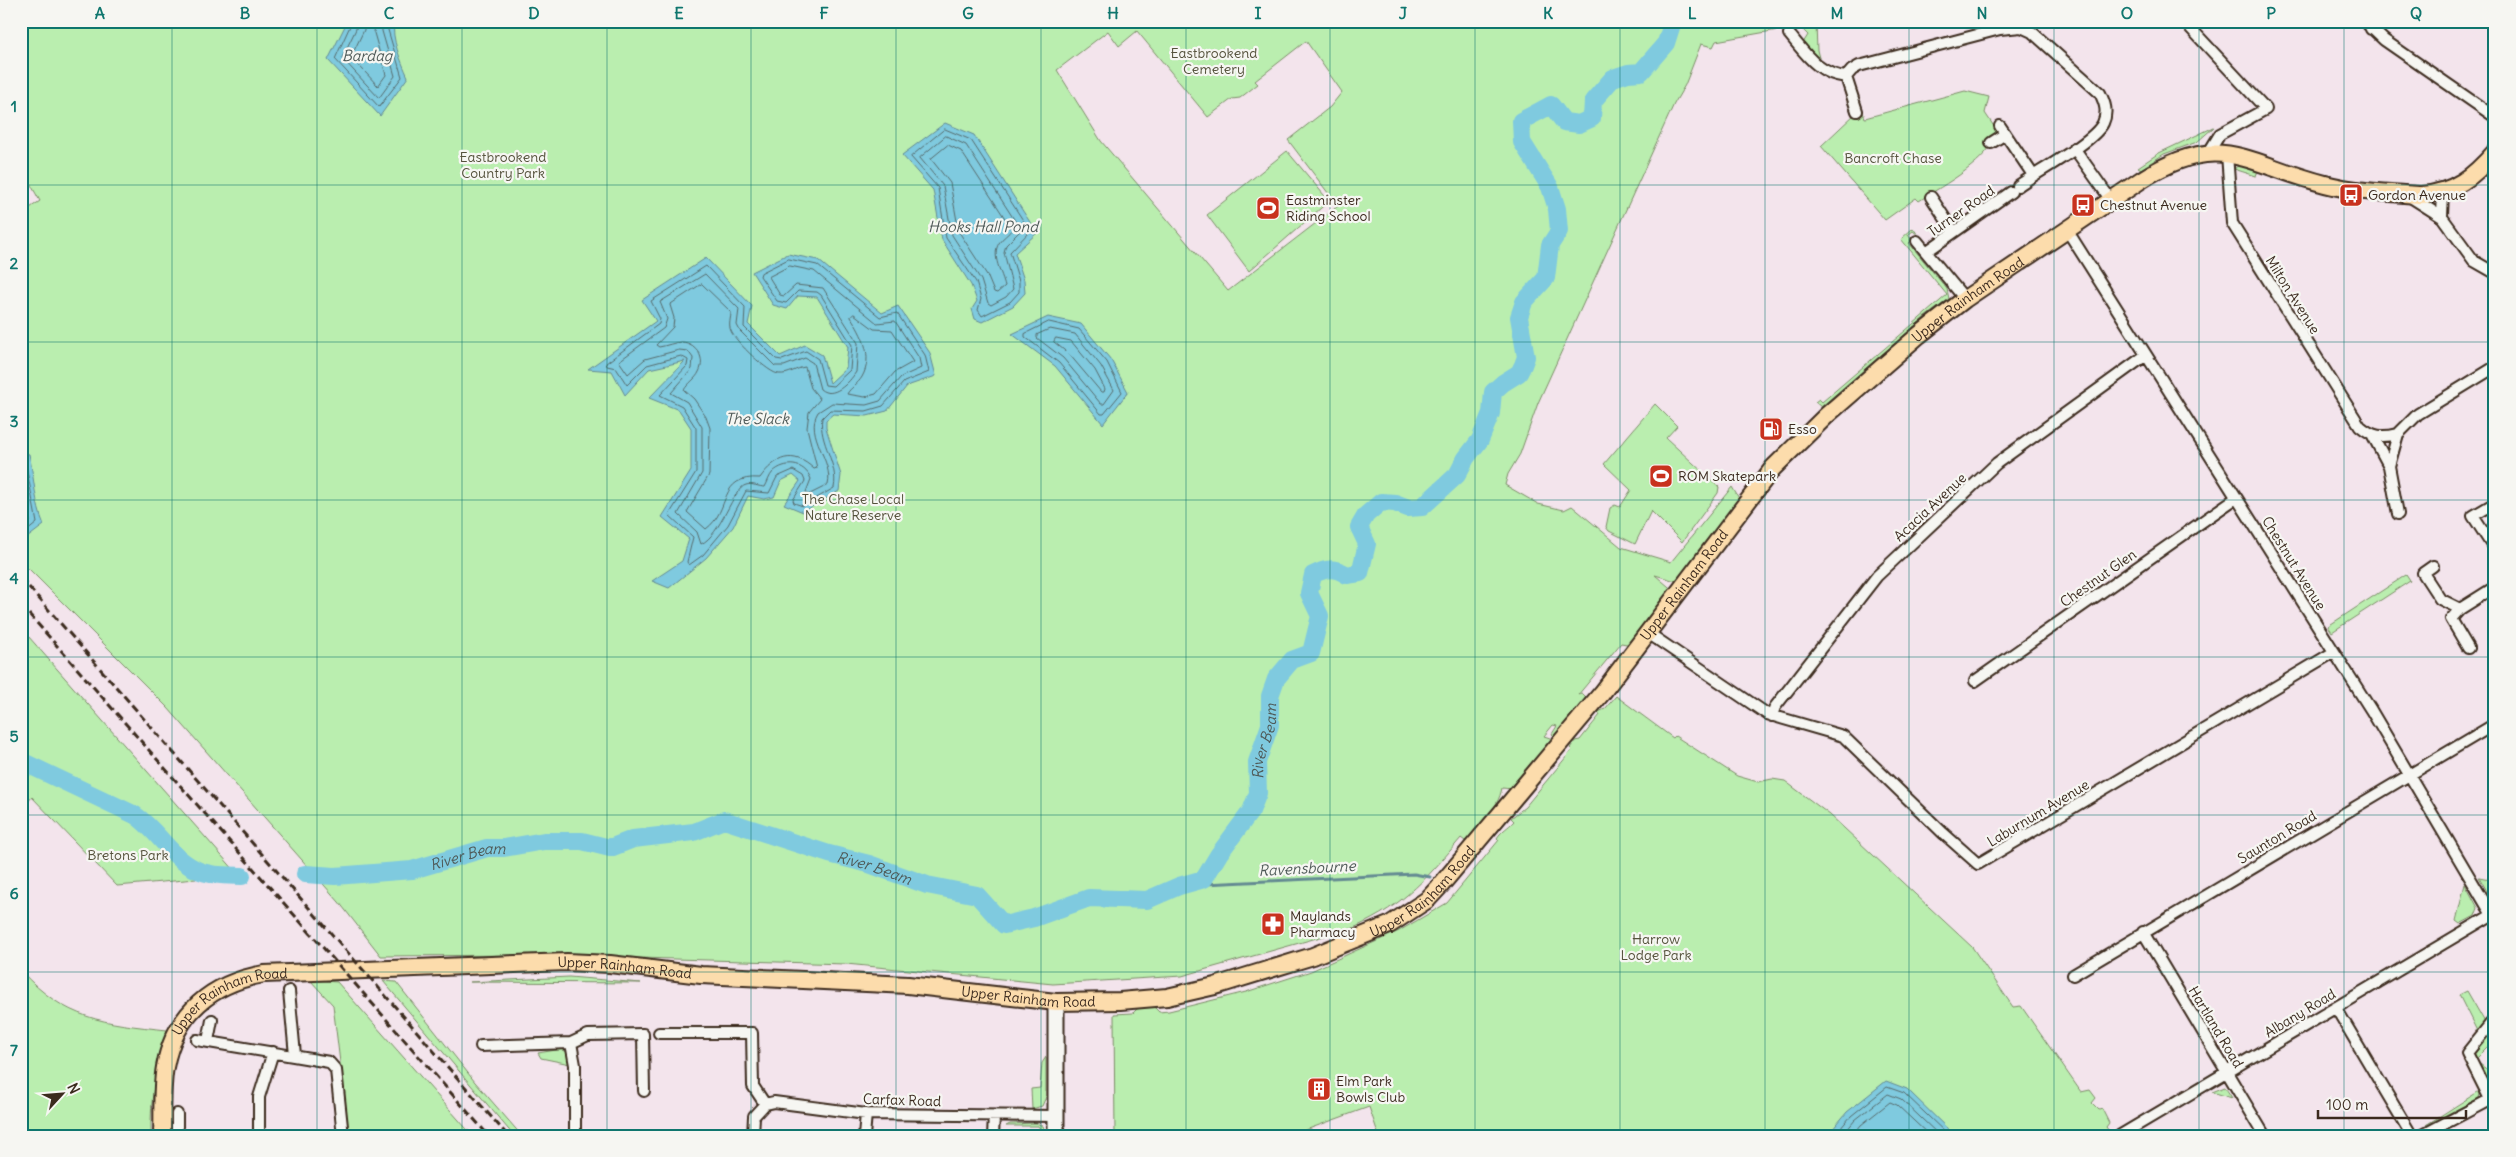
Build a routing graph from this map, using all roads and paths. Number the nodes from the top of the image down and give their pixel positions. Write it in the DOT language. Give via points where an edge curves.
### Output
graph roads {
  1 [pos="2184,21"];
  2 [pos="2364,21"];
  3 [pos="2383,21"];
  4 [pos="1999,25"];
  5 [pos="2372,29"];
  6 [pos="1789,34"];
  7 [pos="1846,76"];
  8 [pos="1857,111"];
  9 [pos="2495,117"];
  10 [pos="1991,143"];
  11 [pos="2074,148"];
  12 [pos="2209,152"];
  13 [pos="2495,152"];
  14 [pos="2227,154"];
  15 [pos="2033,175"];
  16 [pos="2443,191"];
  17 [pos="2407,194"];
  18 [pos="1931,197"];
  19 [pos="2111,200"];
  20 [pos="2442,217"];
  21 [pos="2067,230"];
  22 [pos="1954,232"];
  23 [pos="1917,241"];
  24 [pos="1926,252"];
  25 [pos="2495,273"];
  26 [pos="1965,300"];
  27 [pos="2146,355"];
  28 [pos="2495,367"];
  29 [pos="2398,434"];
  30 [pos="2373,436"];
  31 [pos="2389,466"];
  32 [pos="2236,498"];
  33 [pos="2495,503"];
  34 [pos="2398,514"];
  35 [pos="2495,550"];
  36 [pos="2432,566"];
  37 [pos="2495,587"];
  38 [pos="2460,609"];
  39 [pos="1648,633"];
  40 [pos="2468,648"];
  41 [pos="2334,652"];
  42 [pos="1975,681"];
  43 [pos="1772,716"];
  44 [pos="2495,724"];
  45 [pos="2409,774"];
  46 [pos="2493,914"];
  47 [pos="2143,932"];
  48 [pos="2073,975"];
  49 [pos="289,991"];
  50 [pos="1056,1002"];
  51 [pos="2336,1008"];
  52 [pos="212,1020"];
  53 [pos="2492,1023"];
  54 [pos="660,1033"];
  55 [pos="197,1040"];
  56 [pos="208,1041"];
  57 [pos="571,1044"];
  58 [pos="481,1046"];
  59 [pos="273,1052"];
  60 [pos="295,1055"];
  61 [pos="2227,1072"];
  62 [pos="644,1091"];
  63 [pos="2492,1098"];
  64 [pos="766,1104"];
  65 [pos="177,1114"];
  66 [pos="866,1114"];
  67 [pos="994,1116"];
  68 [pos="1056,1116"];
  69 [pos="162,1136"];
  70 [pos="177,1136"];
  71 [pos="258,1136"];
  72 [pos="343,1136"];
  73 [pos="578,1136"];
  74 [pos="753,1136"];
  75 [pos="864,1136"];
  76 [pos="993,1136"];
  77 [pos="1056,1136"];
  78 [pos="2120,1136"];
  79 [pos="2265,1136"];
  80 [pos="2412,1136"];
  81 [pos="2421,1136"];
  1 -- 12 [label="street" via="2266,109 2220,134"];
  2 -- 5 [label="street"];
  3 -- 5 [label="street"];
  4 -- 7 [label="street" via="1859,66"];
  4 -- 11 [label="street" via="2021,27 2032,32 2100,93 2106,113 2103,123 2096,133"];
  5 -- 9 [label="street"];
  6 -- 7 [label="street" via="1818,67 1831,75"];
  7 -- 8 [label="street"];
  10 -- 15 [label="street" via="2002,130"];
  11 -- 15 [label="street"];
  11 -- 19 [label="street"];
  12 -- 14 [label="main road, Upper Rainham Road"];
  12 -- 19 [label="main road, Upper Rainham Road" via="2167,164"];
  13 -- 16 [label="main road, Upper Rainham Road" via="2469,179"];
  14 -- 17 [label="main road, Upper Rainham Road" via="2329,185"];
  14 -- 30 [label="street, Milton Avenue" via="2232,223 2360,426"];
  15 -- 22 [label="street, Turner Road"];
  16 -- 17 [label="main road, Upper Rainham Road" via="2427,195"];
  16 -- 20 [label="street"];
  17 -- 20 [label="street"];
  18 -- 22 [label="street"];
  19 -- 21 [label="main road, Upper Rainham Road"];
  20 -- 25 [label="street" via="2474,261"];
  21 -- 26 [label="main road, Upper Rainham Road"];
  21 -- 27 [label="street, Chestnut Avenue"];
  22 -- 24 [label="street, Turner Road"];
  23 -- 24 [label="street, Turner Road"];
  24 -- 26 [label="street, Turner Road"];
  26 -- 39 [label="main road, Upper Rainham Road" via="1826,415 1773,468"];
  27 -- 32 [label="street, Chestnut Avenue"];
  27 -- 43 [label="street, Acacia Avenue" via="1997,463 1877,576 1775,707"];
  28 -- 29 [label="street" via="2418,414"];
  29 -- 30 [label="street"];
  29 -- 31 [label="street, Milton Avenue"];
  30 -- 31 [label="street, Milton Avenue"];
  31 -- 34 [label="street, Milton Avenue"];
  32 -- 41 [label="street, Chestnut Avenue"];
  32 -- 42 [label="street, Chestnut Glen"];
  33 -- 35 [label="street" via="2473,516"];
  36 -- 38 [label="street" via="2423,573 2440,599"];
  37 -- 38 [label="street"];
  38 -- 40 [label="street" via="2451,619"];
  39 -- 43 [label="street, Laburnum Avenue"];
  39 -- 50 [label="main road, Upper Rainham Road" via="1602,693 1440,886 1427,900 1388,925 1313,956 1207,988 1167,997"];
  41 -- 43 [label="street, Laburnum Avenue" via="1978,864 1844,736"];
  41 -- 45 [label="street, Chestnut Avenue"];
  44 -- 45 [label="street, Saunton Road"];
  45 -- 46 [label="street, Chestnut Avenue"];
  45 -- 47 [label="street, Saunton Road"];
  46 -- 51 [label="street, Albany Road"];
  47 -- 48 [label="street, Saunton Road"];
  47 -- 61 [label="street, Hartland Road"];
  49 -- 60 [label="street"];
  50 -- 68 [label="street"];
  50 -- 69 [label="main road, Upper Rainham Road" via="908,985 701,975 567,962 264,974 220,986 192,1010 176,1033 165,1069"];
  51 -- 61 [label="street, Albany Road"];
  51 -- 80 [label="street"];
  52 -- 56 [label="street"];
  53 -- 63 [label="street" via="2467,1053"];
  54 -- 64 [label="street" via="752,1033 753,1086"];
  55 -- 56 [label="street"];
  56 -- 59 [label="street"];
  57 -- 58 [label="street"];
  57 -- 62 [label="street" via="588,1035 643,1034"];
  57 -- 73 [label="street" via="575,1131"];
  59 -- 60 [label="street"];
  59 -- 71 [label="street" via="259,1097"];
  60 -- 72 [label="street" via="334,1065"];
  61 -- 78 [label="street, Albany Road"];
  61 -- 79 [label="street, Hartland Road"];
  63 -- 81 [label="street"];
  64 -- 66 [label="street, Carfax Road" via="789,1102"];
  64 -- 74 [label="street" via="754,1116"];
  65 -- 70 [label="street"];
  66 -- 67 [label="street, Carfax Road"];
  66 -- 75 [label="street"];
  67 -- 68 [label="street, Carfax Road"];
  67 -- 76 [label="street"];
  68 -- 77 [label="street"];
}
